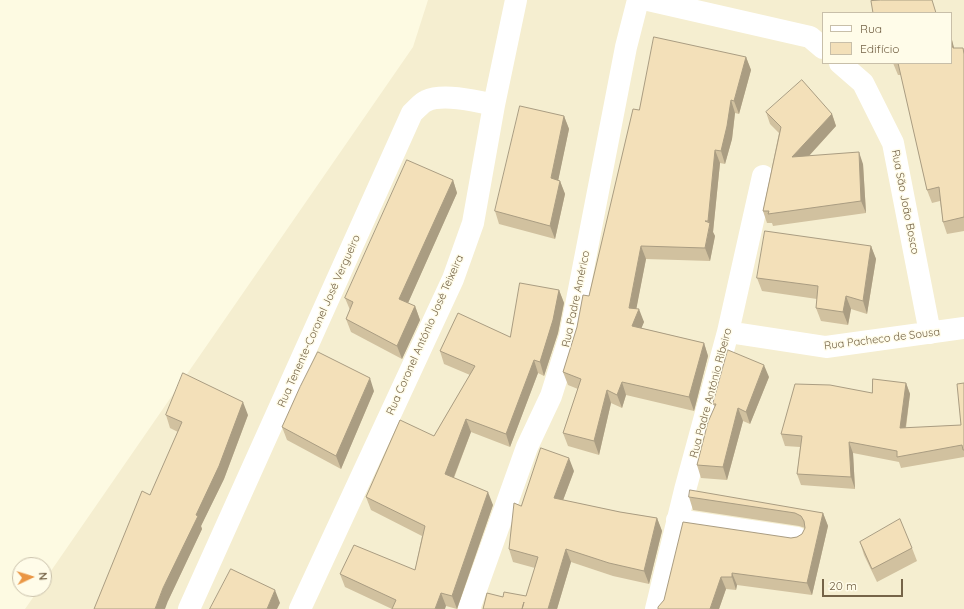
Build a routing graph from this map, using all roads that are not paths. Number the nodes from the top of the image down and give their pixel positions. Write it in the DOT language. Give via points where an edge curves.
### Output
graph roads {
  1 [pos="516,0"];
  2 [pos="638,0"];
  3 [pos="648,0"];
  4 [pos="822,47"];
  5 [pos="841,64"];
  6 [pos="494,105"];
  7 [pos="763,176"];
  8 [pos="964,328"];
  9 [pos="728,332"];
  10 [pos="930,333"];
  11 [pos="677,520"];
  12 [pos="797,538"];
  13 [pos="189,609"];
  14 [pos="300,609"];
  15 [pos="469,609"];
  16 [pos="656,609"];
  1 -- 6 [label="street, Rua Coronel António José Teixeira"];
  2 -- 15 [label="street, Rua Padre Américo" via="626,47 570,336 551,396 527,447"];
  3 -- 4 [label="street" via="810,37"];
  5 -- 10 [label="street, Rua São João Bosco" via="863,83 893,143"];
  6 -- 13 [label="street, Rua Tenente-Coronel José Vergueiro" via="469,99 445,98 426,101 412,113"];
  6 -- 14 [label="street, Rua Coronel António José Teixeira" via="473,223 452,279"];
  7 -- 9 [label="street, Rua Padre António Ribeiro"];
  8 -- 10 [label="street, Rua Pacheco de Sousa"];
  9 -- 10 [label="street, Rua Pacheco de Sousa" via="826,347"];
  9 -- 11 [label="street, Rua Padre António Ribeiro"];
  11 -- 12 [label="street"];
  11 -- 16 [label="street, Rua Padre António Ribeiro"];
}
